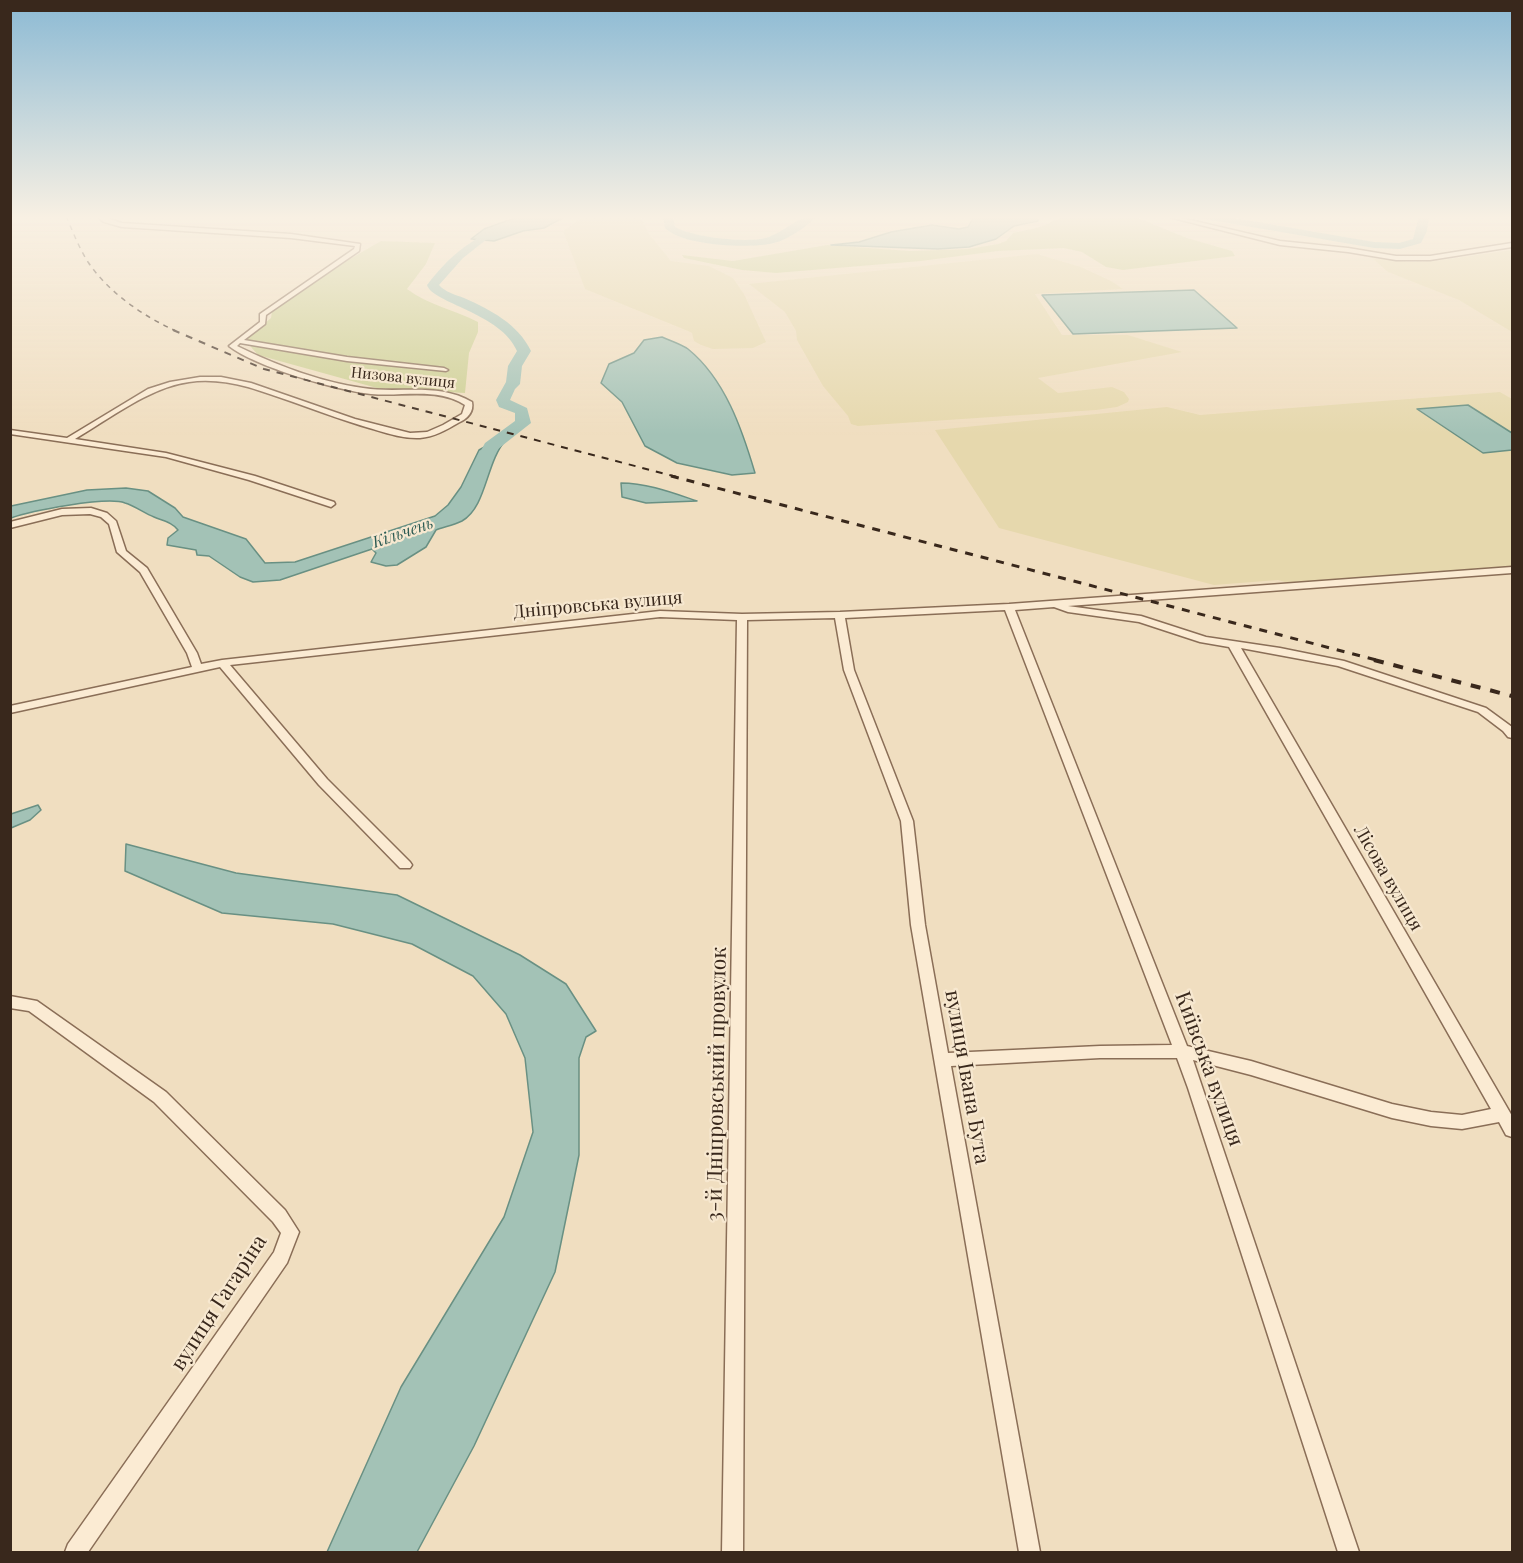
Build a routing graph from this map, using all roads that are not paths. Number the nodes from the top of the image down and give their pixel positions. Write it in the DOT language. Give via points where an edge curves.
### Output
graph roads {
  1 [pos="299,289"];
  2 [pos="237,341"];
  3 [pos="444,369"];
  4 [pos="10,432"];
  5 [pos="67,441"];
  6 [pos="331,504"];
  7 [pos="10,525"];
  8 [pos="1512,570"];
  9 [pos="1051,603"];
  10 [pos="1009,607"];
  11 [pos="840,615"];
  12 [pos="742,617"];
  13 [pos="1233,644"];
  14 [pos="222,663"];
  15 [pos="197,667"];
  16 [pos="10,710"];
  17 [pos="1512,734"];
  18 [pos="405,865"];
  19 [pos="10,1002"];
  20 [pos="1182,1051"];
  21 [pos="943,1060"];
  22 [pos="1503,1114"];
  23 [pos="1512,1130"];
  24 [pos="76,1552"];
  25 [pos="732,1552"];
  26 [pos="1029,1552"];
  27 [pos="1349,1552"];
  1 -- 2 [label="street" via="261,315 263,323"];
  2 -- 3 [label="street" via="347,359"];
  2 -- 5 [label="street, Низова вулиця" via="232,346 255,358 326,381 362,390 454,395 469,404 469,411 439,431 406,435 230,381 183,380 162,385"];
  4 -- 5 [label="street"];
  5 -- 6 [label="street" via="166,455"];
  7 -- 15 [label="street" via="62,512 91,511 104,515 113,523 122,552 144,570"];
  8 -- 9 [label="street, Дніпровська вулиця"];
  9 -- 10 [label="street, Дніпровська вулиця"];
  9 -- 13 [label="street" via="1141,619 1204,640"];
  10 -- 11 [label="street, Дніпровська вулиця"];
  10 -- 20 [label="street, Київська вулиця"];
  11 -- 12 [label="street, Дніпровська вулиця"];
  11 -- 21 [label="street, вулиця Івана Бута" via="849,670 907,821 918,925"];
  12 -- 14 [label="street, Дніпровська вулиця" via="660,614"];
  12 -- 25 [label="street, 3-й Дніпровський провулок"];
  13 -- 17 [label="street" via="1340,663 1482,710"];
  13 -- 22 [label="street, Лісова вулиця"];
  14 -- 15 [label="street, Дніпровська вулиця"];
  14 -- 18 [label="street" via="323,782"];
  15 -- 16 [label="street, Дніпровська вулиця"];
  19 -- 24 [label="street, вулиця Гагаріна" via="32,1005 160,1097 279,1216 290,1232 281,1257"];
  20 -- 21 [label="street"];
  20 -- 22 [label="street" via="1431,1119 1462,1122"];
  20 -- 27 [label="street, Київська вулиця"];
  21 -- 26 [label="street, вулиця Івана Бута"];
  22 -- 23 [label="street, Лісова вулиця"];
}
